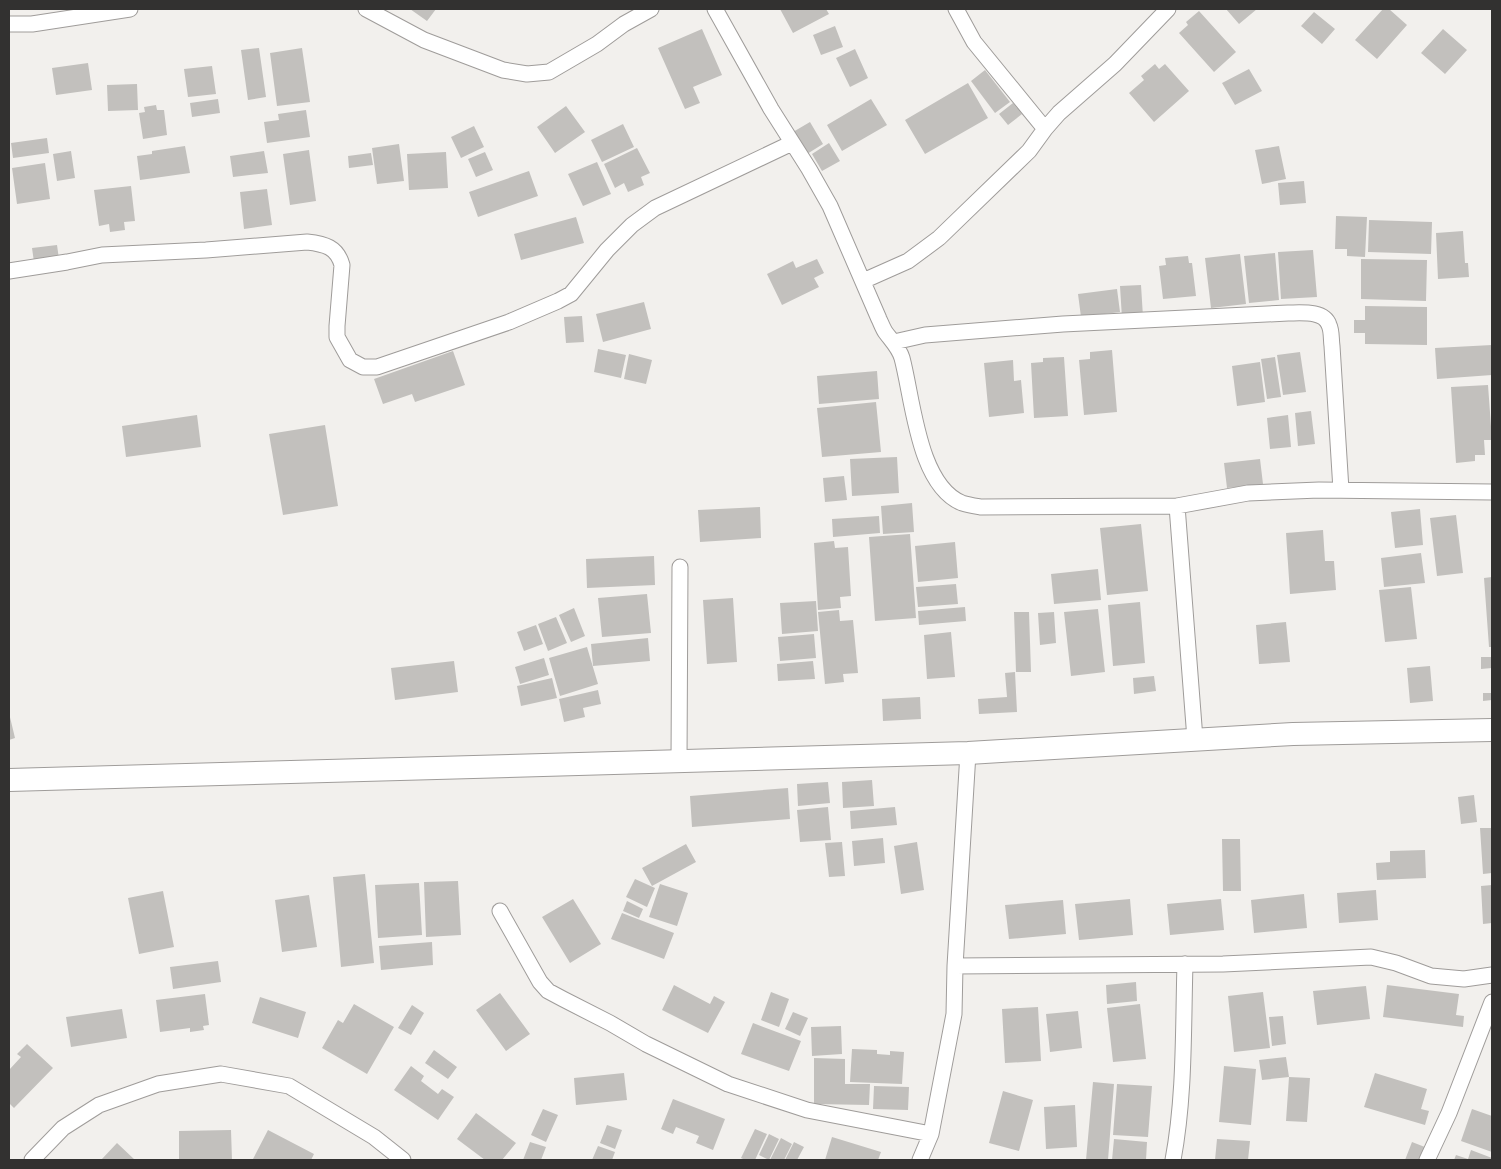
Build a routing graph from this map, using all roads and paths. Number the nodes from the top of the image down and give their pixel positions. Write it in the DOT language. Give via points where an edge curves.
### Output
graph roads {
  1 [pos="130,9"];
  2 [pos="366,9"];
  3 [pos="651,9"];
  4 [pos="715,9"];
  5 [pos="956,9"];
  6 [pos="1168,9"];
  7 [pos="9,24"];
  8 [pos="1045,128"];
  9 [pos="792,143"];
  10 [pos="9,271"];
  11 [pos="863,281"];
  12 [pos="894,342"];
  13 [pos="1341,490"];
  14 [pos="1492,492"];
  15 [pos="1177,506"];
  16 [pos="680,567"];
  17 [pos="1492,730"];
  18 [pos="1195,740"];
  19 [pos="968,753"];
  20 [pos="679,761"];
  21 [pos="9,780"];
  22 [pos="500,911"];
  23 [pos="1185,964"];
  24 [pos="955,966"];
  25 [pos="1492,975"];
  26 [pos="1492,1002"];
  27 [pos="931,1134"];
  28 [pos="32,1160"];
  29 [pos="403,1160"];
  30 [pos="920,1160"];
  31 [pos="1173,1160"];
  32 [pos="1428,1160"];
  1 -- 7 [label="street" via="32,24"];
  2 -- 3 [label="street" via="424,40 503,70 527,74 549,72"];
  4 -- 9 [label="street"];
  5 -- 8 [label="street" via="974,42"];
  6 -- 8 [label="street" via="1115,64"];
  8 -- 11 [label="street" via="1029,151 939,238 908,261"];
  9 -- 10 [label="street" via="655,208 607,250 578,287 565,298 509,322 377,367 363,367 350,360 337,337 342,265 331,248 319,243 102,255"];
  9 -- 11 [label="street" via="830,206"];
  11 -- 12 [label="street" via="882,326"];
  12 -- 13 [label="street" via="925,335 1063,324 1302,313 1322,317 1329,324 1332,346"];
  12 -- 15 [label="street" via="902,356 921,445 933,477 947,494 962,503 981,506"];
  13 -- 14 [label="street"];
  13 -- 15 [label="street" via="1248,492"];
  15 -- 18 [label="street"];
  16 -- 20 [label="street"];
  17 -- 18 [label="main road" via="1292,734"];
  18 -- 19 [label="main road"];
  19 -- 20 [label="main road"];
  19 -- 24 [label="street"];
  20 -- 21 [label="main road"];
  22 -- 27 [label="street" via="540,982 548,990 646,1044 728,1084 807,1110"];
  23 -- 24 [label="street"];
  23 -- 25 [label="street" via="1371,957 1431,976 1464,979"];
  23 -- 31 [label="street" via="1183,1070"];
  24 -- 27 [label="street" via="954,1014"];
  26 -- 32 [label="street"];
  27 -- 30 [label="street"];
  28 -- 29 [label="street" via="64,1128 99,1105 158,1084 221,1074 288,1086 374,1137"];
}
